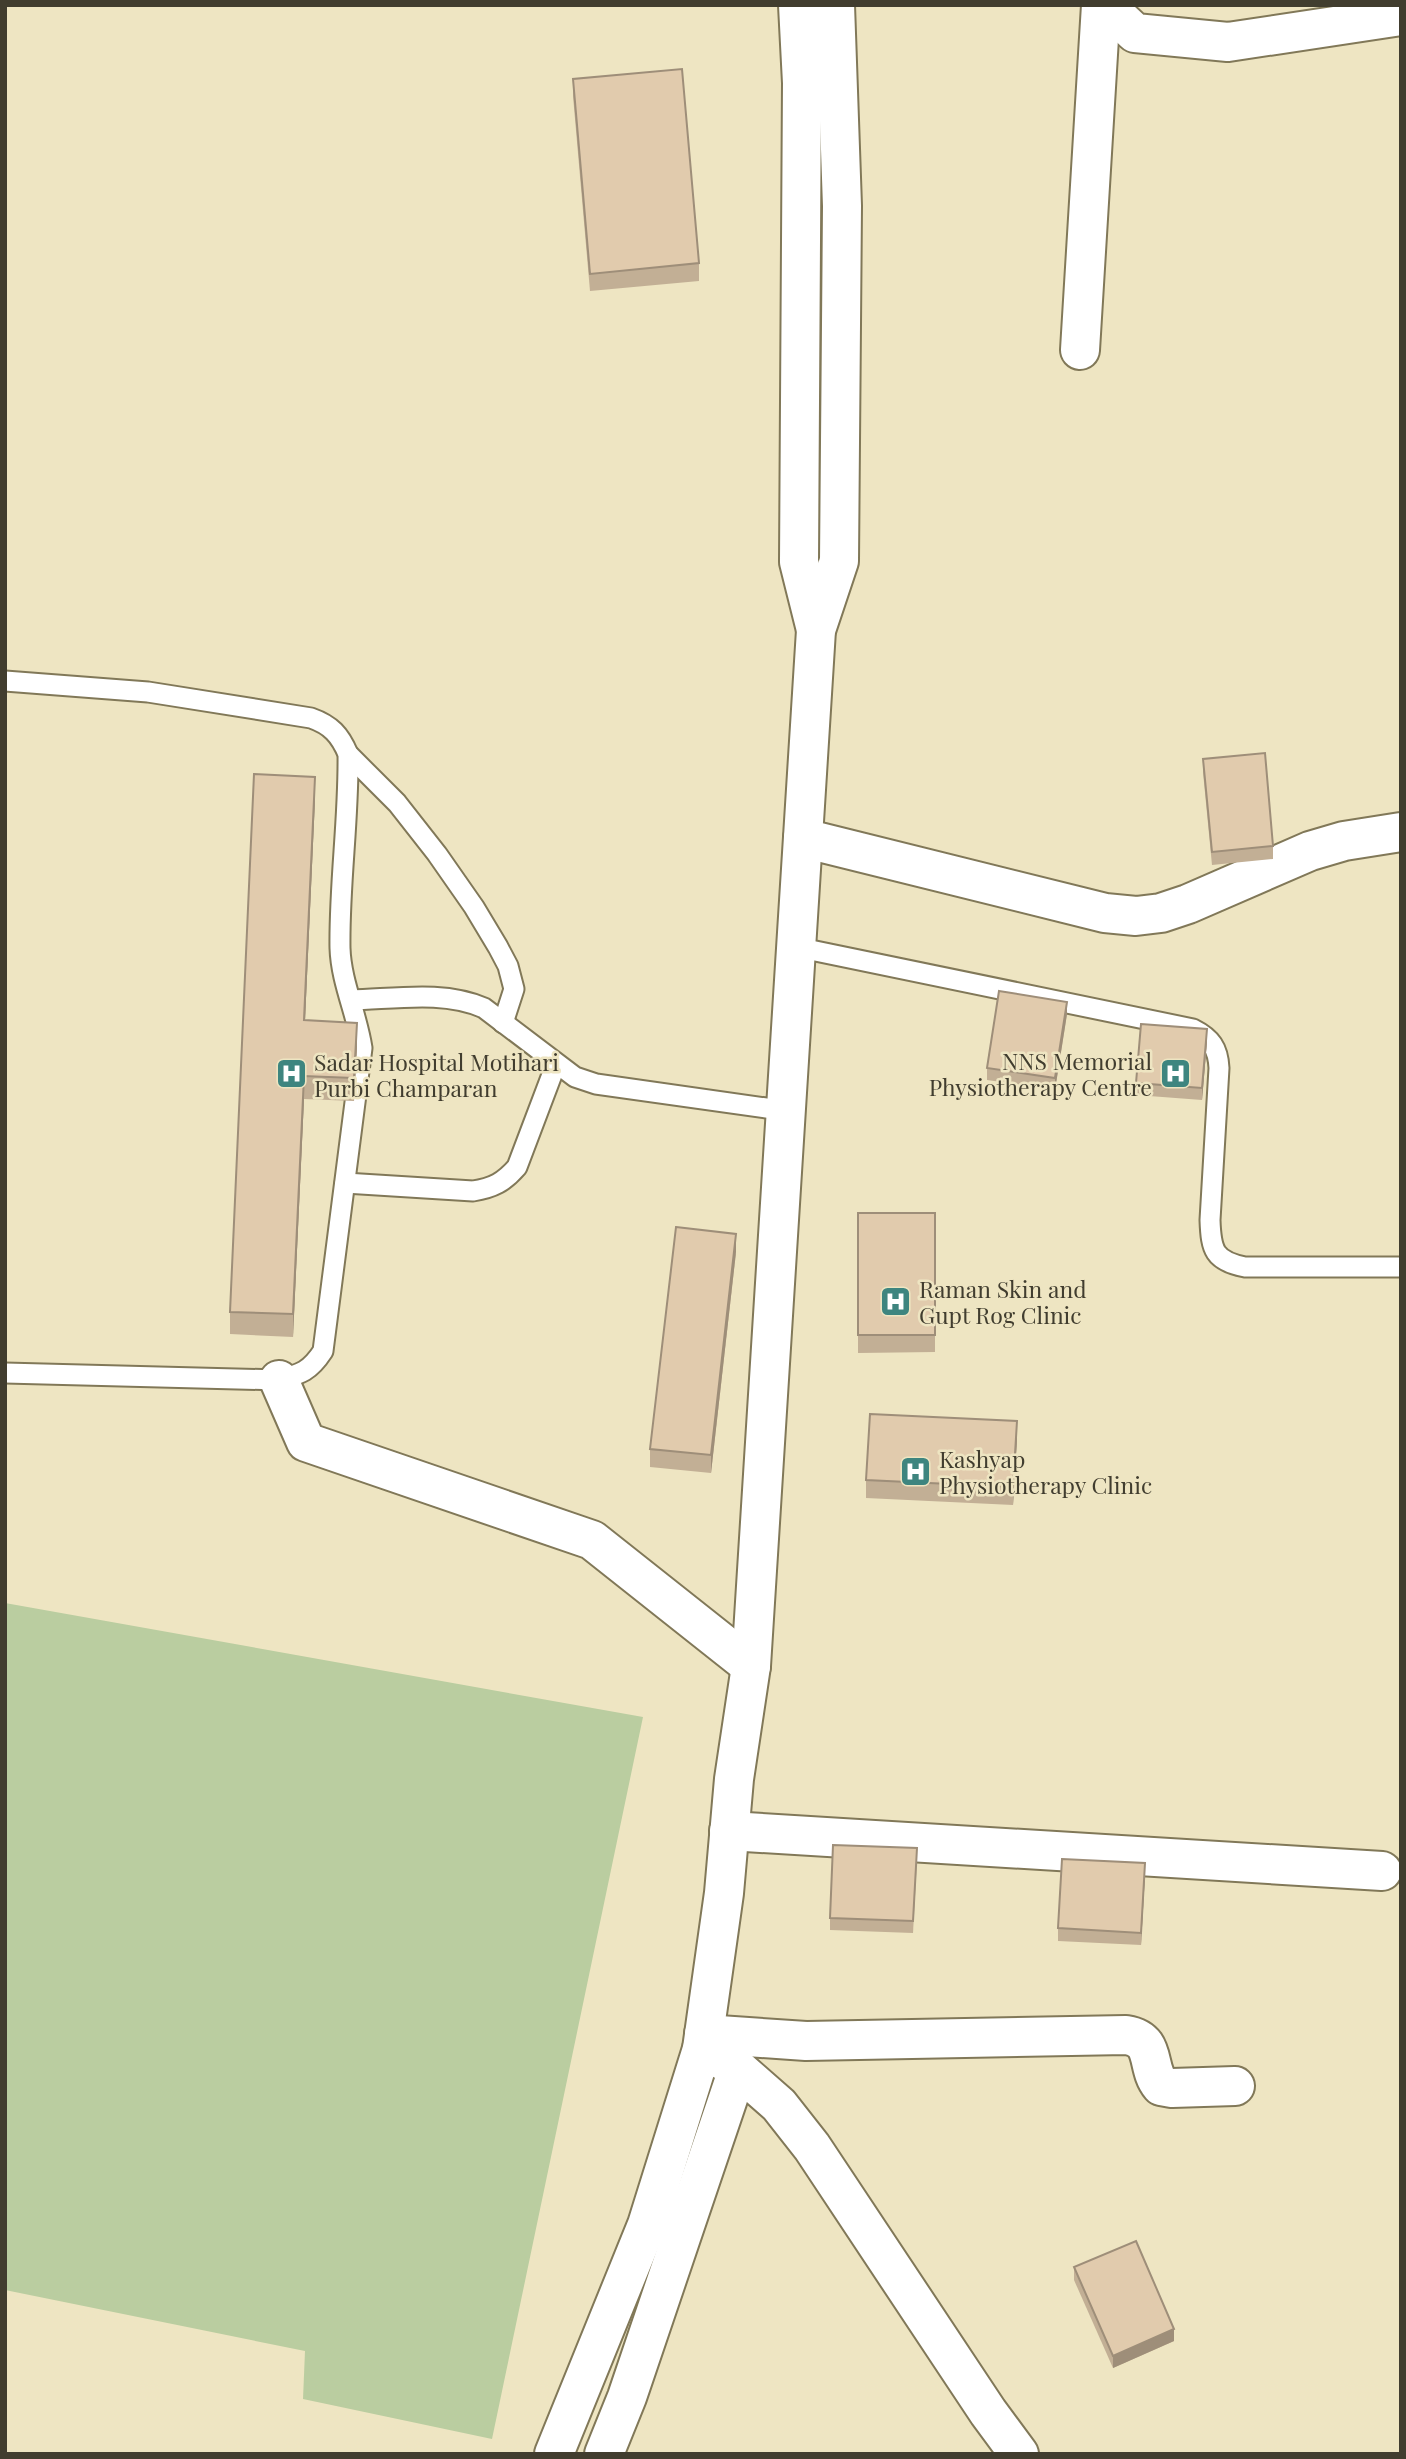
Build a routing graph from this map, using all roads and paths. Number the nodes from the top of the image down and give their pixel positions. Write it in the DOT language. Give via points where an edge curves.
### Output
graph roads {
  1 [pos="798,5"];
  2 [pos="835,5"];
  3 [pos="1103,5"];
  4 [pos="1401,16"];
  5 [pos="1080,350"];
  6 [pos="816,630"];
  7 [pos="5,681"];
  8 [pos="348,754"];
  9 [pos="1401,832"];
  10 [pos="803,838"];
  11 [pos="796,947"];
  12 [pos="351,1000"];
  13 [pos="503,1023"];
  14 [pos="556,1064"];
  15 [pos="787,1111"];
  16 [pos="345,1183"];
  17 [pos="1401,1267"];
  18 [pos="5,1373"];
  19 [pos="279,1380"];
  20 [pos="751,1666"];
  21 [pos="729,1831"];
  22 [pos="1382,1871"];
  23 [pos="703,2041"];
  24 [pos="738,2069"];
  25 [pos="1234,2086"];
  26 [pos="554,2454"];
  27 [pos="604,2454"];
  28 [pos="1019,2454"];
  1 -- 6 [label="street" via="803,83 799,562"];
  2 -- 6 [label="street" via="842,206 839,561"];
  3 -- 4 [label="street" via="1135,33 1228,42"];
  3 -- 5 [label="street"];
  6 -- 10 [label="street"];
  7 -- 8 [label="lane" via="148,692 311,718 334,730"];
  8 -- 12 [label="lane" via="340,949"];
  8 -- 13 [label="lane" via="397,803 498,947 514,989"];
  9 -- 10 [label="street" via="1310,851 1188,904 1136,916 1105,913"];
  10 -- 11 [label="street"];
  11 -- 15 [label="street"];
  11 -- 17 [label="lane" via="1193,1029 1205,1036 1219,1055 1210,1220 1214,1252 1223,1261 1245,1267"];
  12 -- 13 [label="lane" via="467,1001"];
  12 -- 16 [label="lane" via="362,1048"];
  13 -- 14 [label="lane"];
  14 -- 15 [label="lane" via="596,1084"];
  14 -- 16 [label="lane" via="517,1167 490,1189"];
  15 -- 20 [label="street"];
  16 -- 19 [label="lane" via="323,1351 299,1375"];
  18 -- 19 [label="lane"];
  19 -- 20 [label="street" via="306,1442 593,1540"];
  20 -- 21 [label="street"];
  21 -- 22 [label="street"];
  21 -- 23 [label="street"];
  23 -- 24 [label="street"];
  23 -- 25 [label="street" via="1126,2035 1142,2040 1161,2086"];
  23 -- 26 [label="street" via="647,2225"];
  24 -- 27 [label="street"];
  24 -- 28 [label="street" via="779,2105 812,2147"];
}
